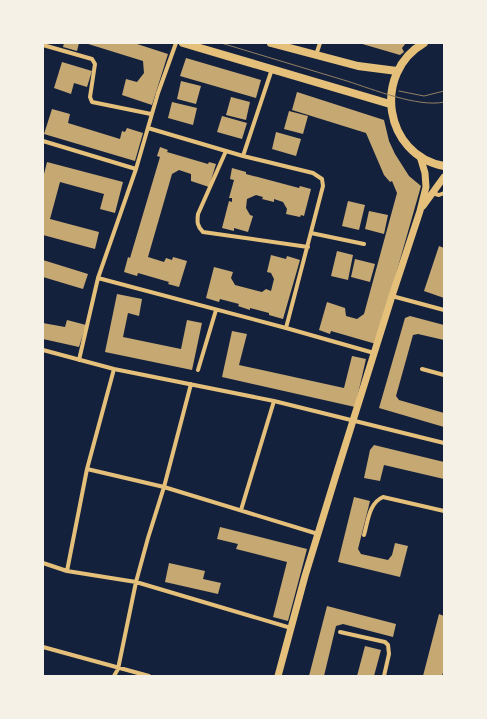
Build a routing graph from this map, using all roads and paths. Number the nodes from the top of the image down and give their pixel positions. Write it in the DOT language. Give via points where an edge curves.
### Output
graph roads {
  1 [pos="176,43"];
  2 [pos="183,43"];
  3 [pos="271,43"];
  4 [pos="320,43"];
  5 [pos="424,43"];
  6 [pos="43,45"];
  7 [pos="316,55"];
  8 [pos="272,68"];
  9 [pos="397,71"];
  10 [pos="390,104"];
  11 [pos="151,114"];
  12 [pos="148,128"];
  13 [pos="43,141"];
  14 [pos="226,151"];
  15 [pos="243,156"];
  16 [pos="420,156"];
  17 [pos="444,166"];
  18 [pos="136,169"];
  19 [pos="444,177"];
  20 [pos="432,193"];
  21 [pos="444,194"];
  22 [pos="420,211"];
  23 [pos="311,233"];
  24 [pos="364,244"];
  25 [pos="308,247"];
  26 [pos="98,278"];
  27 [pos="392,296"];
  28 [pos="216,310"];
  29 [pos="444,310"];
  30 [pos="286,328"];
  31 [pos="43,350"];
  32 [pos="374,353"];
  33 [pos="79,360"];
  34 [pos="114,369"];
  35 [pos="422,369"];
  36 [pos="198,370"];
  37 [pos="444,375"];
  38 [pos="191,384"];
  39 [pos="274,401"];
  40 [pos="352,421"];
  41 [pos="444,443"];
  42 [pos="88,469"];
  43 [pos="164,487"];
  44 [pos="241,510"];
  45 [pos="444,511"];
  46 [pos="318,534"];
  47 [pos="364,535"];
  48 [pos="43,563"];
  49 [pos="67,571"];
  50 [pos="136,582"];
  51 [pos="291,628"];
  52 [pos="340,632"];
  53 [pos="43,647"];
  54 [pos="118,668"];
  55 [pos="114,676"];
  56 [pos="149,676"];
  57 [pos="278,676"];
  58 [pos="384,676"];
  1 -- 11 [label="street"];
  2 -- 8 [label="main road"];
  3 -- 7 [label="main road"];
  4 -- 7 [label="street"];
  5 -- 9 [label="main road" via="408,56"];
  6 -- 11 [label="street" via="94,61 90,100 92,102"];
  7 -- 9 [label="main road" via="369,68"];
  8 -- 10 [label="main road"];
  8 -- 15 [label="street"];
  9 -- 10 [label="main road"];
  10 -- 16 [label="main road" via="395,124 405,142"];
  11 -- 12 [label="street"];
  12 -- 14 [label="street"];
  12 -- 18 [label="street"];
  13 -- 18 [label="street"];
  14 -- 15 [label="street"];
  14 -- 25 [label="street" via="198,214 199,228 203,232"];
  15 -- 23 [label="street" via="313,173 322,179 323,186"];
  16 -- 17 [label="main road"];
  16 -- 22 [label="street" via="426,187"];
  18 -- 26 [label="street"];
  19 -- 20 [label="street"];
  20 -- 21 [label="street"];
  20 -- 22 [label="street"];
  22 -- 27 [label="street"];
  23 -- 24 [label="street"];
  23 -- 25 [label="street"];
  25 -- 30 [label="street"];
  26 -- 28 [label="street"];
  26 -- 33 [label="street"];
  27 -- 29 [label="street"];
  27 -- 32 [label="street"];
  28 -- 30 [label="street"];
  28 -- 36 [label="street"];
  30 -- 32 [label="street"];
  31 -- 33 [label="street"];
  32 -- 40 [label="street"];
  33 -- 34 [label="street"];
  34 -- 38 [label="street"];
  34 -- 42 [label="street"];
  35 -- 37 [label="street"];
  38 -- 39 [label="street"];
  38 -- 43 [label="street"];
  39 -- 40 [label="street"];
  39 -- 44 [label="street"];
  40 -- 41 [label="street"];
  40 -- 46 [label="street"];
  42 -- 43 [label="street"];
  42 -- 49 [label="street"];
  43 -- 44 [label="street"];
  43 -- 50 [label="street"];
  44 -- 46 [label="street"];
  45 -- 47 [label="street" via="383,497 377,499 374,504"];
  46 -- 51 [label="street"];
  48 -- 49 [label="street"];
  49 -- 50 [label="street"];
  50 -- 51 [label="street"];
  50 -- 54 [label="street"];
  51 -- 57 [label="street"];
  52 -- 58 [label="street" via="385,642 389,654"];
  53 -- 54 [label="street"];
  54 -- 55 [label="street"];
  54 -- 56 [label="street"];
}
